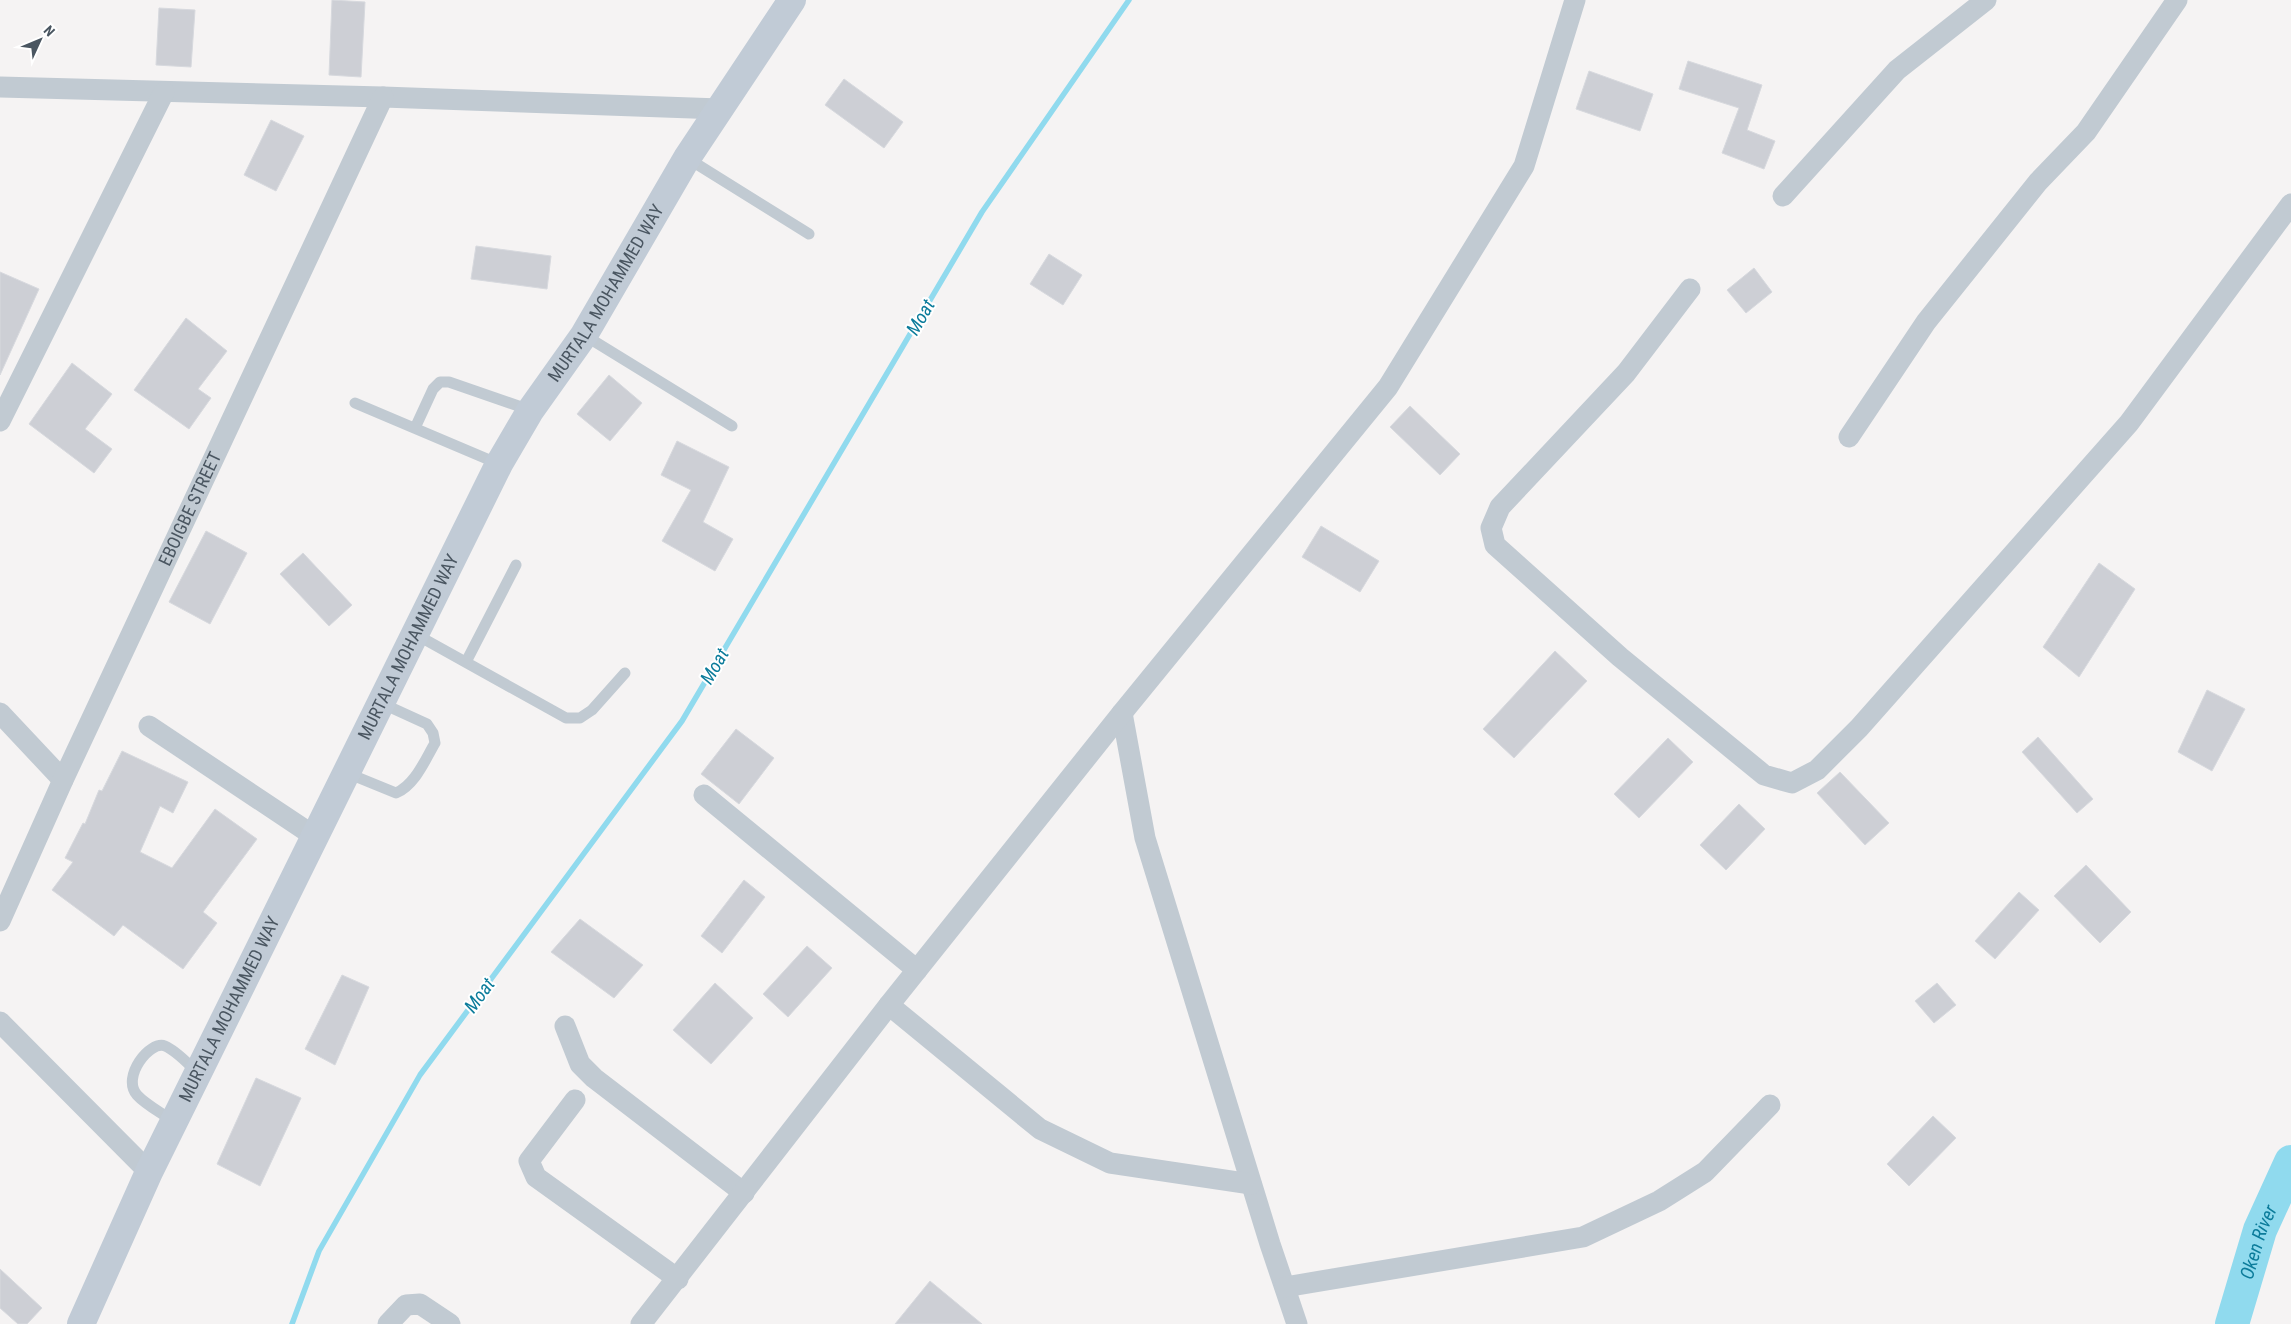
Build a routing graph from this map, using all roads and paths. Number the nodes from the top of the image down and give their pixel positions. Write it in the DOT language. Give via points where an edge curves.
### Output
graph roads {
  1 [pos="792,0"];
  2 [pos="1575,0"];
  3 [pos="1986,0"];
  4 [pos="2177,0"];
  5 [pos="0,87"];
  6 [pos="164,92"];
  7 [pos="383,97"];
  8 [pos="720,109"];
  9 [pos="687,158"];
  10 [pos="1783,196"];
  11 [pos="2291,204"];
  12 [pos="809,234"];
  13 [pos="1690,289"];
  14 [pos="584,335"];
  15 [pos="355,403"];
  16 [pos="530,410"];
  17 [pos="0,421"];
  18 [pos="732,426"];
  19 [pos="415,428"];
  20 [pos="1849,437"];
  21 [pos="499,464"];
  22 [pos="516,565"];
  23 [pos="414,633"];
  24 [pos="466,662"];
  25 [pos="625,673"];
  26 [pos="380,702"];
  27 [pos="0,713"];
  28 [pos="1122,713"];
  29 [pos="149,726"];
  30 [pos="345,772"];
  31 [pos="63,780"];
  32 [pos="704,795"];
  33 [pos="314,836"];
  34 [pos="0,921"];
  35 [pos="917,970"];
  36 [pos="889,1005"];
  37 [pos="0,1022"];
  38 [pos="565,1026"];
  39 [pos="198,1073"];
  40 [pos="575,1100"];
  41 [pos="1770,1104"];
  42 [pos="174,1122"];
  43 [pos="149,1172"];
  44 [pos="1251,1184"];
  45 [pos="744,1192"];
  46 [pos="678,1279"];
  47 [pos="1285,1287"];
  48 [pos="81,1324"];
  49 [pos="388,1324"];
  50 [pos="450,1324"];
  51 [pos="641,1324"];
  52 [pos="1298,1324"];
  1 -- 8 [label="street, MURTALA MOHAMMED WAY"];
  2 -- 28 [label="street" via="1524,166 1388,387"];
  3 -- 10 [label="street" via="1897,70"];
  4 -- 20 [label="street" via="2086,132 2038,182 1926,322"];
  5 -- 6 [label="street"];
  6 -- 7 [label="street"];
  6 -- 17 [label="street"];
  7 -- 8 [label="street"];
  7 -- 31 [label="street, EBOIGBE STREET"];
  8 -- 9 [label="street, MURTALA MOHAMMED WAY"];
  9 -- 12 [label="lane"];
  9 -- 14 [label="street, MURTALA MOHAMMED WAY"];
  11 -- 13 [label="street" via="2129,423 1859,728 1817,770 1792,782 1764,775 1620,657 1495,545 1491,528 1500,507 1626,372"];
  14 -- 16 [label="street, MURTALA MOHAMMED WAY"];
  14 -- 18 [label="lane"];
  15 -- 19 [label="lane"];
  16 -- 19 [label="lane" via="449,382 440,382 433,389"];
  16 -- 21 [label="street, MURTALA MOHAMMED WAY"];
  19 -- 21 [label="lane"];
  21 -- 23 [label="street, MURTALA MOHAMMED WAY"];
  22 -- 24 [label="lane"];
  23 -- 24 [label="lane"];
  23 -- 26 [label="street, MURTALA MOHAMMED WAY"];
  24 -- 25 [label="lane" via="566,718 580,718 592,710"];
  26 -- 30 [label="street, MURTALA MOHAMMED WAY"];
  26 -- 30 [label="lane" via="428,724 435,743 412,781 396,793"];
  27 -- 31 [label="street"];
  28 -- 35 [label="street"];
  28 -- 44 [label="street" via="1144,838"];
  29 -- 33 [label="street"];
  30 -- 33 [label="street, MURTALA MOHAMMED WAY"];
  31 -- 34 [label="street, EBOIGBE STREET"];
  32 -- 35 [label="street"];
  33 -- 39 [label="street, MURTALA MOHAMMED WAY"];
  35 -- 36 [label="street"];
  36 -- 44 [label="street" via="1040,1129 1110,1163"];
  36 -- 45 [label="street"];
  37 -- 43 [label="street"];
  38 -- 45 [label="street" via="580,1064 594,1078"];
  39 -- 42 [label="street, MURTALA MOHAMMED WAY"];
  39 -- 42 [label="lane" via="165,1046 157,1045 150,1049 131,1074 136,1094"];
  40 -- 46 [label="street" via="529,1161 536,1177"];
  41 -- 47 [label="street" via="1705,1172 1659,1201 1583,1237"];
  42 -- 43 [label="street, MURTALA MOHAMMED WAY"];
  43 -- 48 [label="street, MURTALA MOHAMMED WAY"];
  44 -- 47 [label="street"];
  45 -- 46 [label="street"];
  46 -- 51 [label="street"];
  47 -- 52 [label="street"];
  49 -- 50 [label="street" via="406,1305 420,1304"];
}
